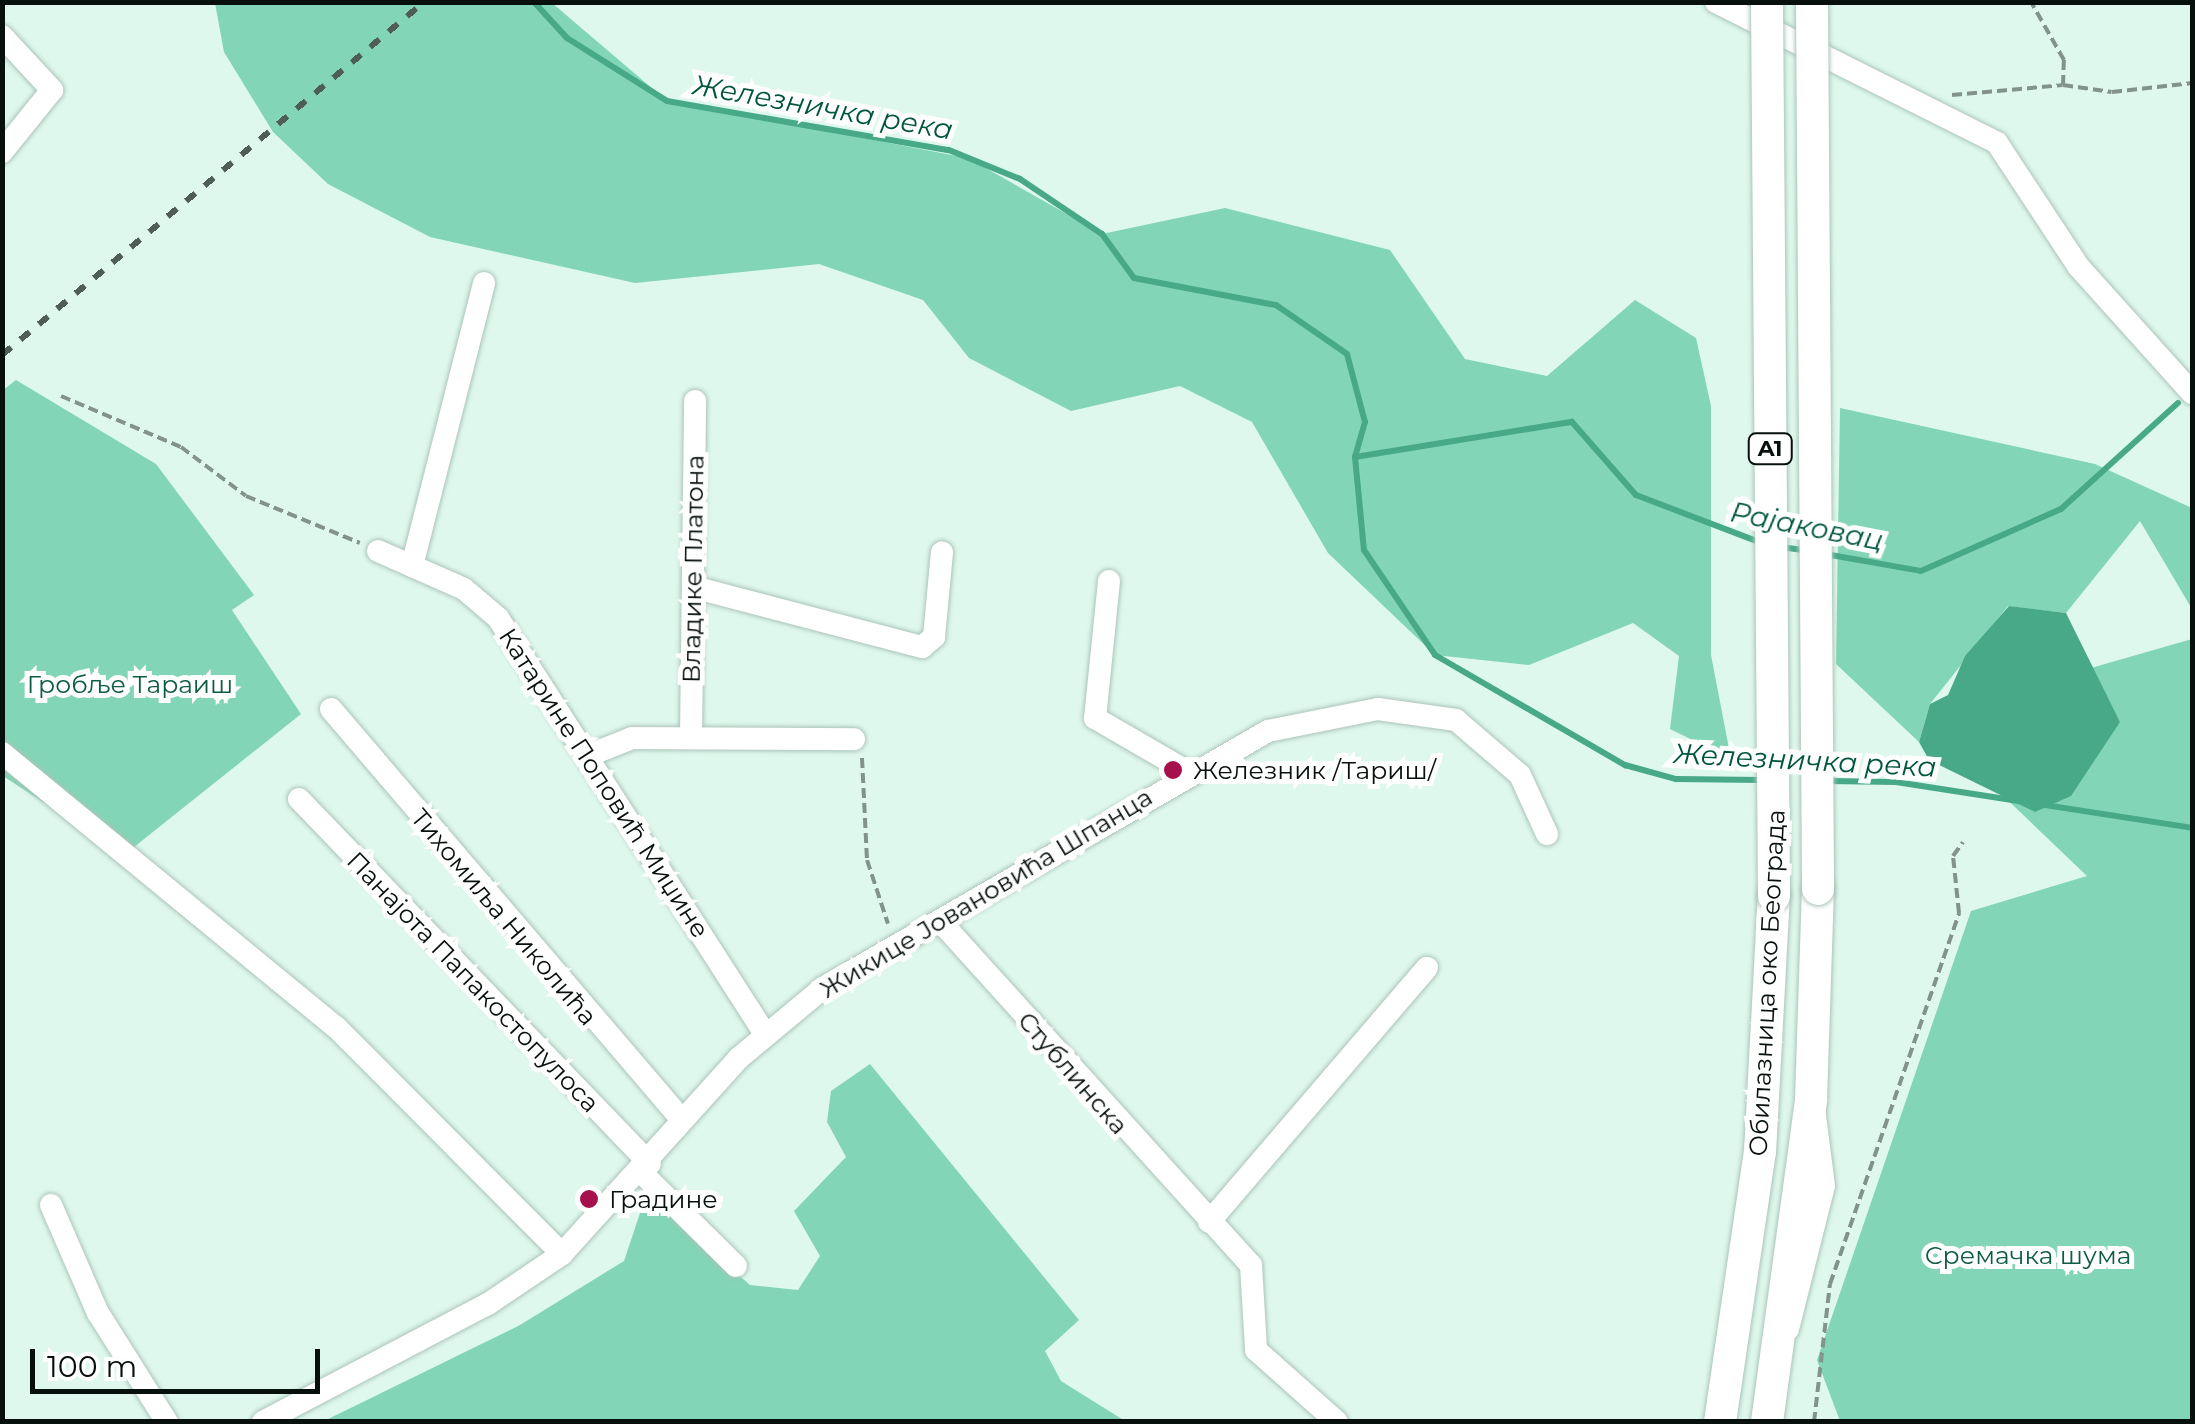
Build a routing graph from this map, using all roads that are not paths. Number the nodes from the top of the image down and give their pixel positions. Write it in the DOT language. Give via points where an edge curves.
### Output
graph roads {
  1 [pos="1716,2"];
  2 [pos="1767,2"];
  3 [pos="1812,2"];
  4 [pos="2,36"];
  5 [pos="2,152"];
  6 [pos="484,284"];
  7 [pos="2192,392"];
  8 [pos="695,400"];
  9 [pos="378,551"];
  10 [pos="942,552"];
  11 [pos="412,566"];
  12 [pos="1110,581"];
  13 [pos="693,587"];
  14 [pos="331,709"];
  15 [pos="691,738"];
  16 [pos="854,739"];
  17 [pos="2,754"];
  18 [pos="587,756"];
  19 [pos="1188,772"];
  20 [pos="299,799"];
  21 [pos="1547,834"];
  22 [pos="940,921"];
  23 [pos="1428,968"];
  24 [pos="764,1034"];
  25 [pos="682,1120"];
  26 [pos="646,1168"];
  27 [pos="51,1205"];
  28 [pos="1209,1222"];
  29 [pos="562,1254"];
  30 [pos="736,1266"];
  31 [pos="168,1422"];
  32 [pos="263,1422"];
  33 [pos="1336,1422"];
  34 [pos="1720,1422"];
  35 [pos="1766,1422"];
  1 -- 7 [label="street" via="1922,98 2009,155 2078,266"];
  2 -- 34 [label="highway, Обилазница око Београда / A1, bridge" via="1774,896 1760,1152"];
  3 -- 35 [label="highway, Обилазница око Београда / A1, bridge" via="1818,889 1811,1099"];
  4 -- 5 [label="street" via="52,90"];
  6 -- 11 [label="street"];
  8 -- 13 [label="street, Владике Платона"];
  9 -- 11 [label="street, Катарине Поповић Миџине"];
  10 -- 13 [label="street" via="934,637 922,647"];
  11 -- 18 [label="street, Катарине Поповић Миџине" via="498,618"];
  12 -- 19 [label="street" via="1095,718"];
  13 -- 15 [label="street, Владике Платона"];
  14 -- 25 [label="street, Тихомиља Николића"];
  15 -- 16 [label="street"];
  15 -- 18 [label="street" via="632,738"];
  17 -- 29 [label="street" via="336,1027"];
  18 -- 24 [label="street, Катарине Поповић Миџине"];
  19 -- 21 [label="street, Жикице Јовановића Шпанца" via="1325,714 1431,714 1482,735 1524,781"];
  19 -- 22 [label="street, Жикице Јовановића Шпанца"];
  20 -- 26 [label="street, Панајота Папакостопулоса"];
  22 -- 24 [label="street, Жикице Јовановића Шпанца" via="894,943"];
  22 -- 28 [label="street, Стублинска"];
  23 -- 28 [label="street"];
  24 -- 25 [label="street, Жикице Јовановића Шпанца"];
  25 -- 26 [label="street, Жикице Јовановића Шпанца"];
  26 -- 29 [label="street, Жикице Јовановића Шпанца"];
  26 -- 30 [label="street, Панајота Папакостопулоса"];
  27 -- 31 [label="street" via="98,1314"];
  28 -- 33 [label="street, Стублинска" via="1254,1269 1256,1350"];
  29 -- 32 [label="street, Жикице Јовановића Шпанца" via="488,1304"];
}
